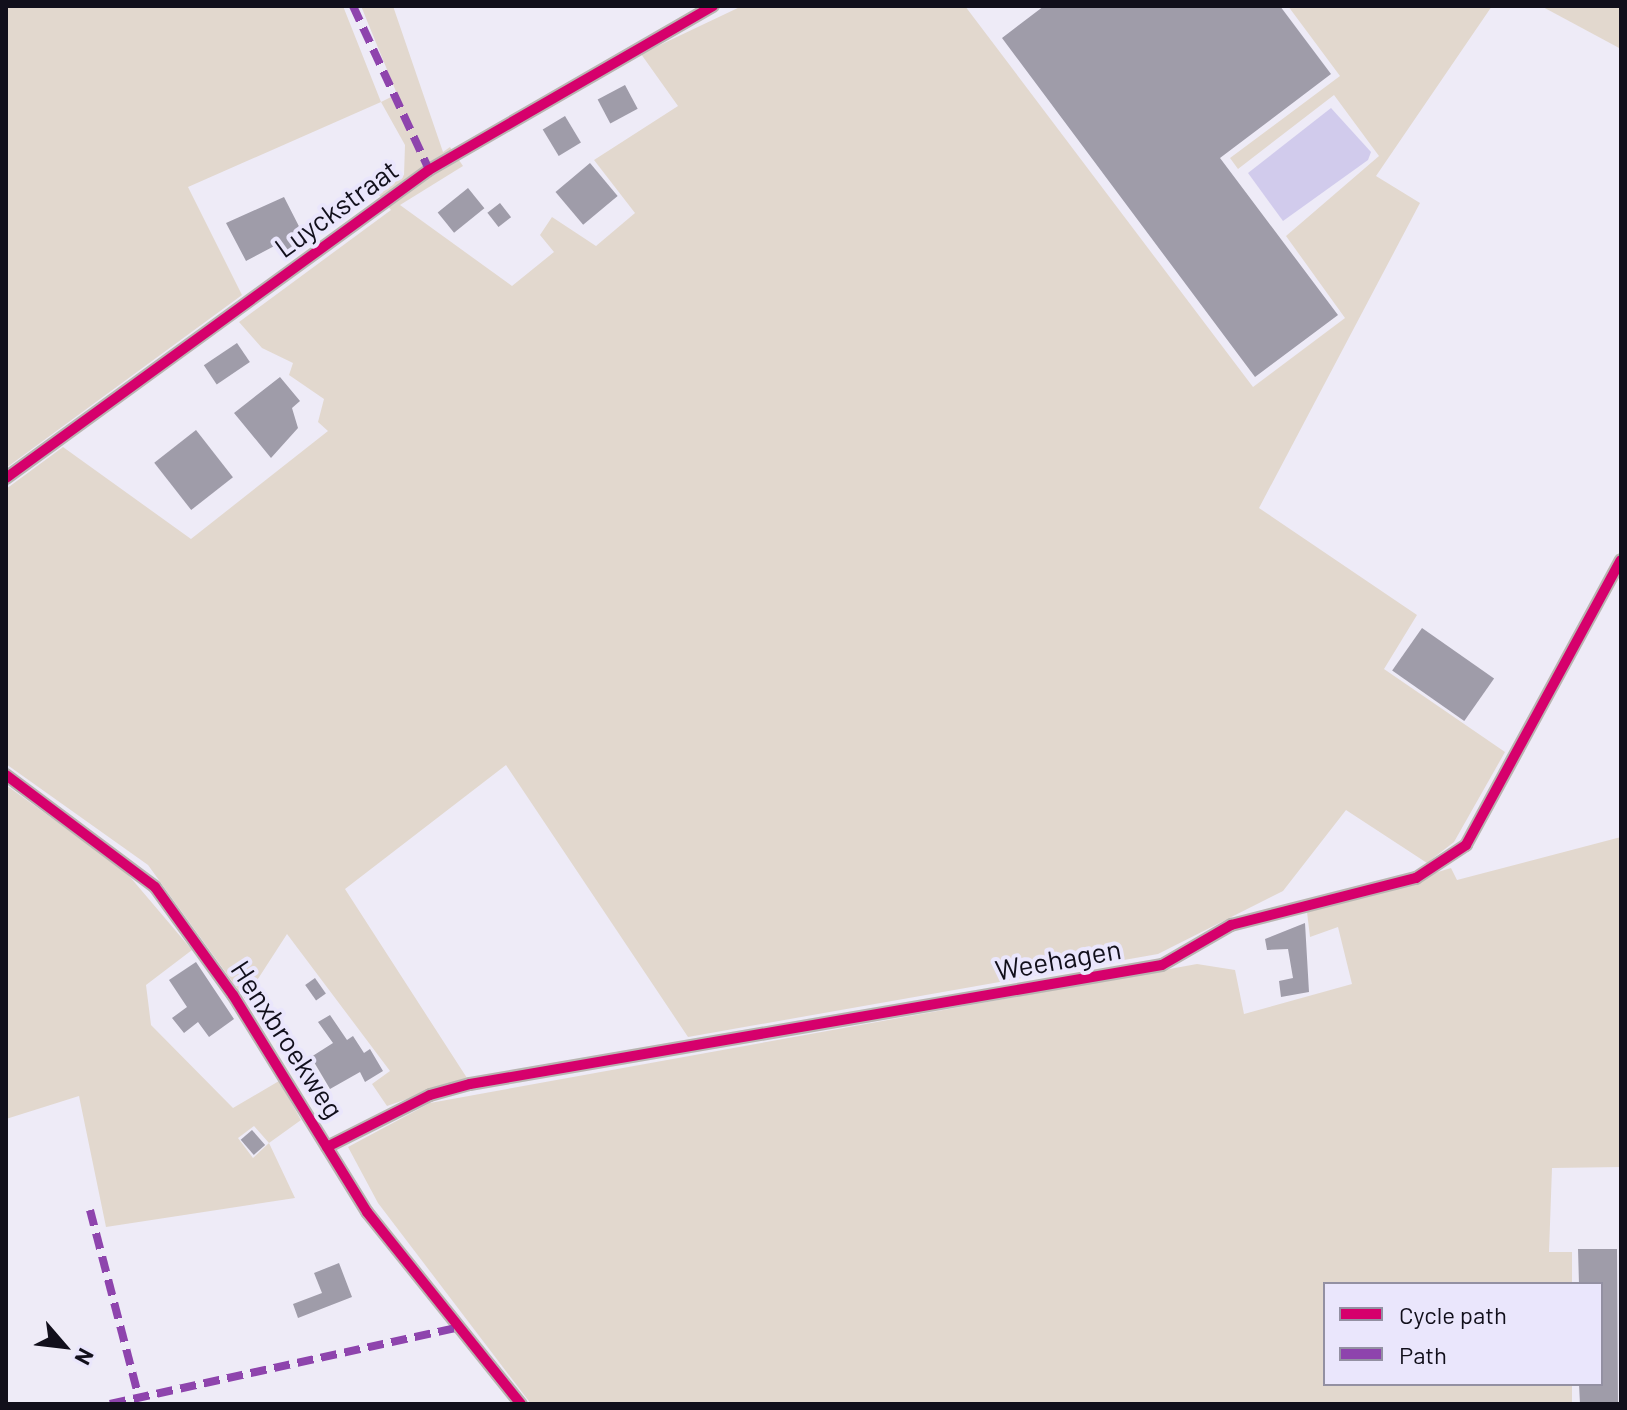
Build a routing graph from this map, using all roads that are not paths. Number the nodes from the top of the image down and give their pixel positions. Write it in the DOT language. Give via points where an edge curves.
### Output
graph roads {
  1 [pos="713,6"];
  2 [pos="6,478"];
  3 [pos="1621,560"];
  4 [pos="6,775"];
  5 [pos="327,1147"];
  6 [pos="521,1404"];
  1 -- 2 [label="street, Luyckstraat" via="429,170"];
  3 -- 5 [label="street, Weehagen" via="1466,845 1416,878 1231,925 1162,965 470,1084 430,1095"];
  4 -- 5 [label="street, Henxbroekweg" via="155,887"];
  5 -- 6 [label="street, Henxbroekweg" via="381,1231"];
}
